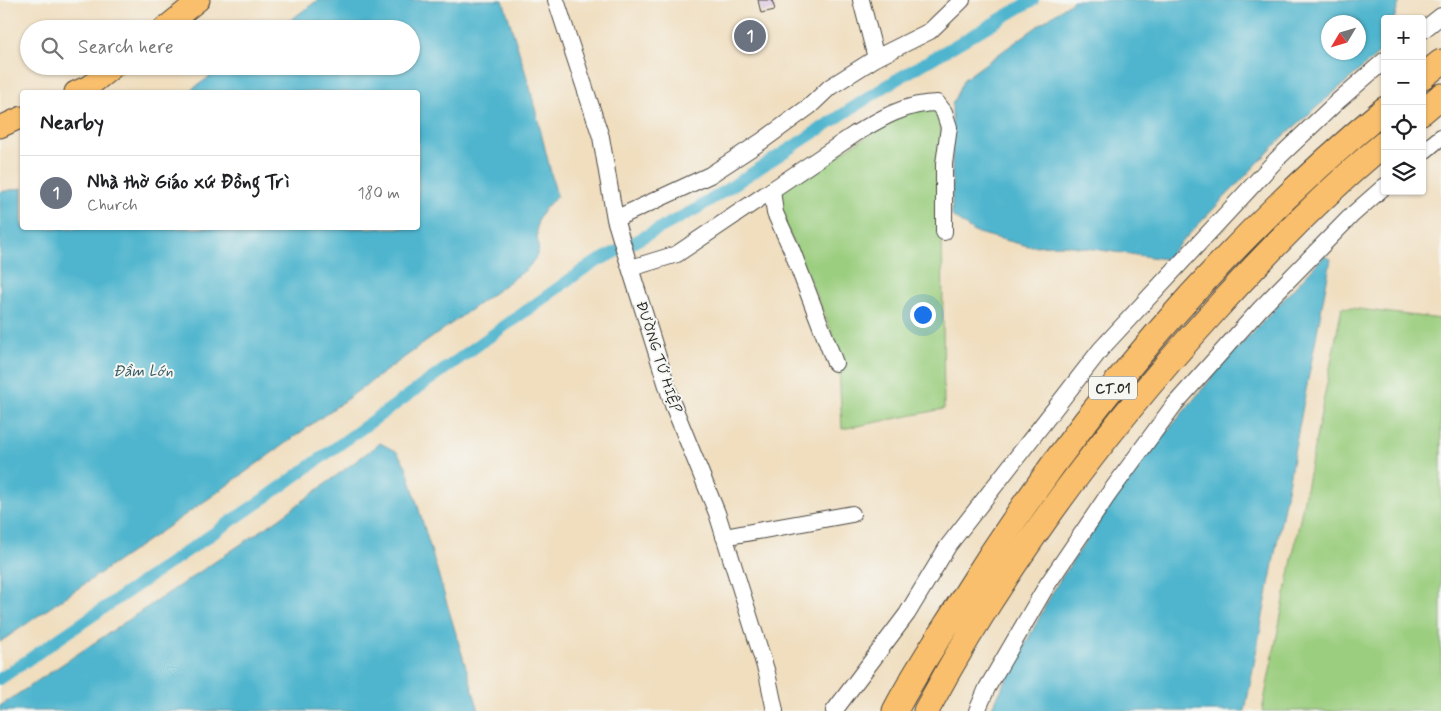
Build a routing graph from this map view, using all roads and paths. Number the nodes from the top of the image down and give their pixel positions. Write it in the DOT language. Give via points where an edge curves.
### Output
graph roads {
  1 [pos="199,0"];
  2 [pos="556,0"];
  3 [pos="861,0"];
  4 [pos="962,0"];
  5 [pos="1441,16"];
  6 [pos="173,20"];
  7 [pos="1426,28"];
  8 [pos="876,58"];
  9 [pos="1441,62"];
  10 [pos="1381,63"];
  11 [pos="1426,74"];
  12 [pos="104,75"];
  13 [pos="80,90"];
  14 [pos="1441,96"];
  15 [pos="1426,109"];
  16 [pos="1381,113"];
  17 [pos="20,118"];
  18 [pos="0,127"];
  19 [pos="1441,136"];
  20 [pos="1381,147"];
  21 [pos="1425,150"];
  22 [pos="772,190"];
  23 [pos="1381,190"];
  24 [pos="616,223"];
  25 [pos="944,232"];
  26 [pos="628,261"];
  27 [pos="835,363"];
  28 [pos="852,514"];
  29 [pos="724,537"];
  30 [pos="775,711"];
  31 [pos="834,711"];
  32 [pos="895,711"];
  33 [pos="926,711"];
  34 [pos="977,711"];
  1 -- 6 [label="main road"];
  2 -- 24 [label="street, ĐƯỜNG TỨ HIỆP" via="601,138"];
  3 -- 8 [label="street"];
  4 -- 8 [label="street" via="930,30"];
  5 -- 7 [label="street"];
  8 -- 24 [label="street" via="830,87 810,106 710,175"];
  9 -- 11 [label="highway"];
  10 -- 31 [label="street" via="1277,158 1101,349 948,546 907,614"];
  12 -- 13 [label="main road"];
  14 -- 15 [label="highway"];
  16 -- 32 [label="highway, CT.01" via="1282,202 1214,272 1094,411 1050,468 980,570"];
  17 -- 18 [label="main road"];
  19 -- 21 [label="street"];
  20 -- 33 [label="highway, CT.01" via="1283,238 1167,363 1113,429 1026,548 977,623"];
  22 -- 25 [label="street" via="879,119 921,103 937,103 949,127 944,164"];
  22 -- 26 [label="street" via="677,254"];
  22 -- 27 [label="street" via="775,213"];
  23 -- 34 [label="street" via="1260,309 1174,405 1047,585"];
  24 -- 26 [label="street, ĐƯỜNG TỨ HIỆP"];
  26 -- 29 [label="street, ĐƯỜNG TỨ HIỆP" via="673,405 718,514"];
  28 -- 29 [label="street"];
  29 -- 30 [label="street, ĐƯỜNG TỨ HIỆP" via="767,672"];
}
